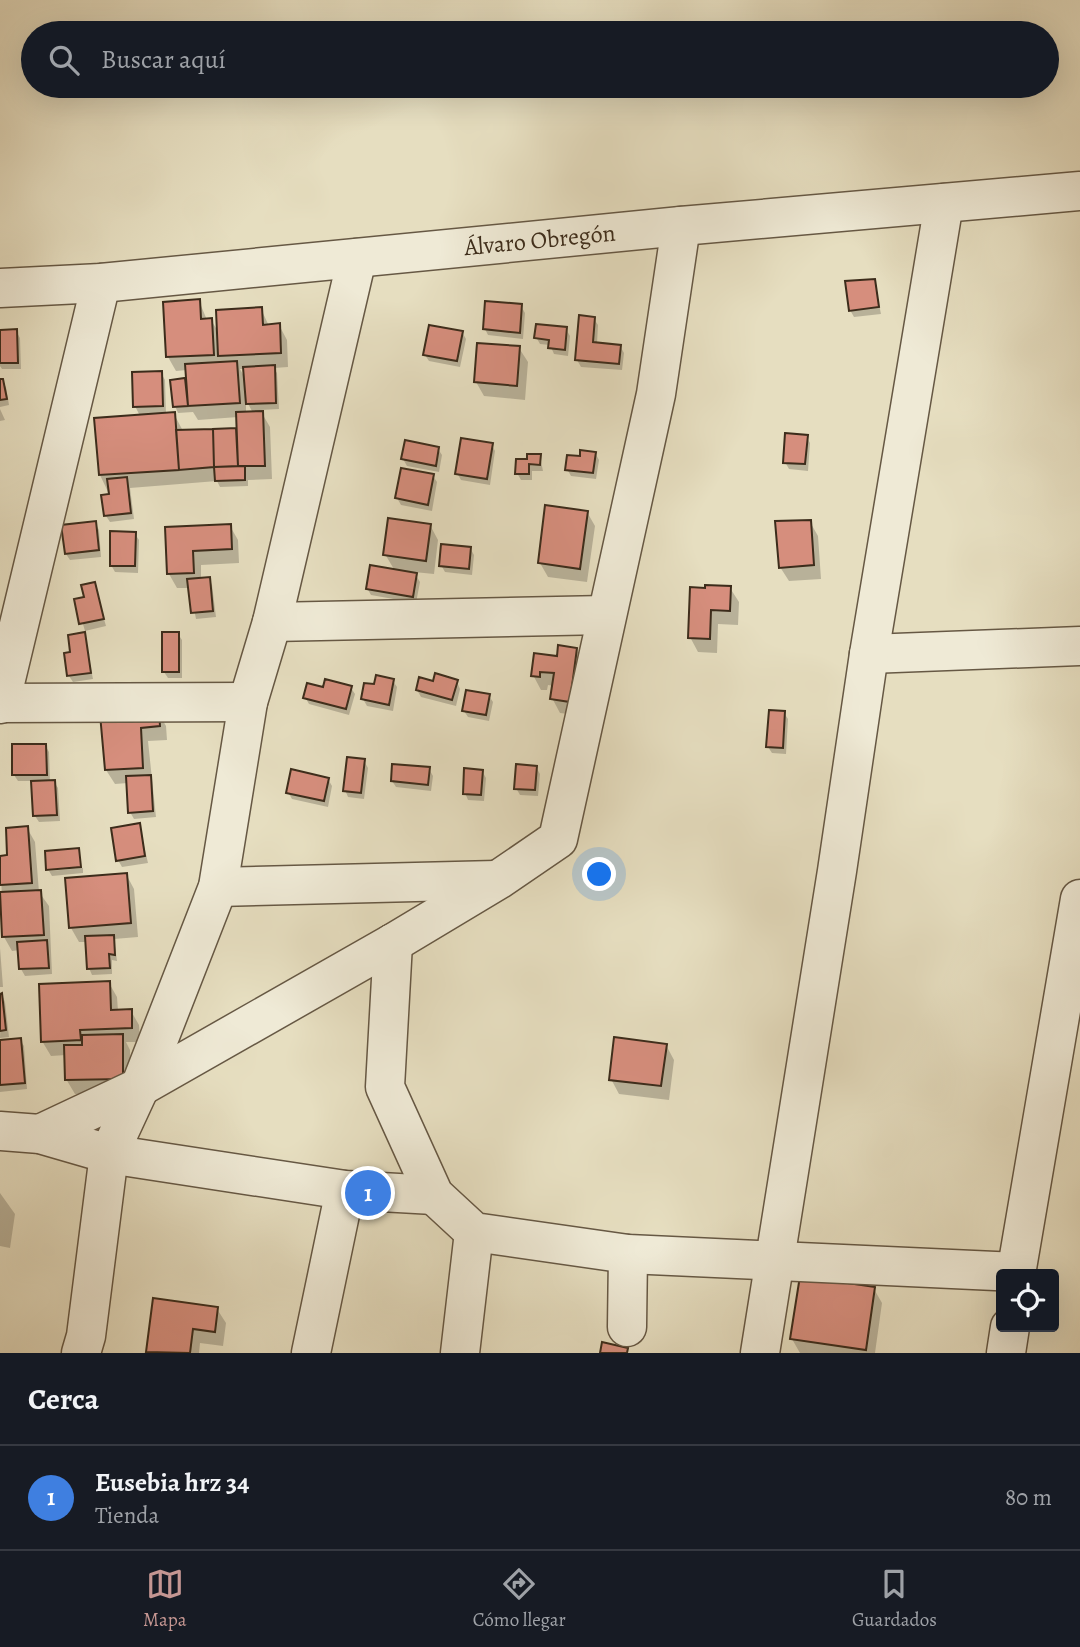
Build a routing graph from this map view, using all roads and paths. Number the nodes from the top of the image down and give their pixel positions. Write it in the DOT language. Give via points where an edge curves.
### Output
graph roads {
  1 [pos="1080,191"];
  2 [pos="944,202"];
  3 [pos="681,226"];
  4 [pos="357,258"];
  5 [pos="101,283"];
  6 [pos="0,288"];
  7 [pos="606,615"];
  8 [pos="272,622"];
  9 [pos="1080,646"];
  10 [pos="869,654"];
  11 [pos="248,702"];
  12 [pos="0,704"];
  13 [pos="498,880"];
  14 [pos="218,887"];
  15 [pos="1080,899"];
  16 [pos="393,943"];
  17 [pos="140,1087"];
  18 [pos="0,1132"];
  19 [pos="40,1134"];
  20 [pos="109,1154"];
  21 [pos="345,1190"];
  22 [pos="434,1195"];
  23 [pos="474,1232"];
  24 [pos="628,1254"];
  25 [pos="774,1259"];
  26 [pos="1018,1269"];
  27 [pos="996,1272"];
  28 [pos="626,1327"];
  29 [pos="1009,1332"];
  30 [pos="81,1353"];
  31 [pos="311,1353"];
  32 [pos="460,1353"];
  33 [pos="760,1353"];
  34 [pos="1006,1353"];
  1 -- 2 [label="street, Álvaro Obregón"];
  2 -- 3 [label="street, Álvaro Obregón"];
  2 -- 10 [label="street"];
  3 -- 4 [label="street, Álvaro Obregón"];
  3 -- 7 [label="street" via="656,394"];
  4 -- 5 [label="street, Álvaro Obregón"];
  4 -- 8 [label="street"];
  5 -- 6 [label="street, Álvaro Obregón"];
  5 -- 12 [label="street"];
  7 -- 8 [label="street"];
  7 -- 13 [label="street" via="558,839"];
  8 -- 11 [label="street"];
  9 -- 10 [label="street"];
  10 -- 25 [label="street"];
  11 -- 12 [label="street"];
  11 -- 14 [label="street"];
  13 -- 14 [label="street"];
  13 -- 16 [label="street"];
  14 -- 17 [label="street"];
  15 -- 26 [label="street"];
  16 -- 17 [label="street"];
  16 -- 22 [label="street" via="385,1087"];
  17 -- 19 [label="street"];
  17 -- 20 [label="street"];
  18 -- 19 [label="street"];
  19 -- 20 [label="street"];
  20 -- 21 [label="street"];
  20 -- 30 [label="street"];
  21 -- 22 [label="street"];
  21 -- 31 [label="street"];
  22 -- 23 [label="street"];
  23 -- 24 [label="street"];
  23 -- 32 [label="street"];
  24 -- 25 [label="street"];
  24 -- 28 [label="street"];
  25 -- 27 [label="street"];
  25 -- 33 [label="street"];
  29 -- 34 [label="street"];
}
